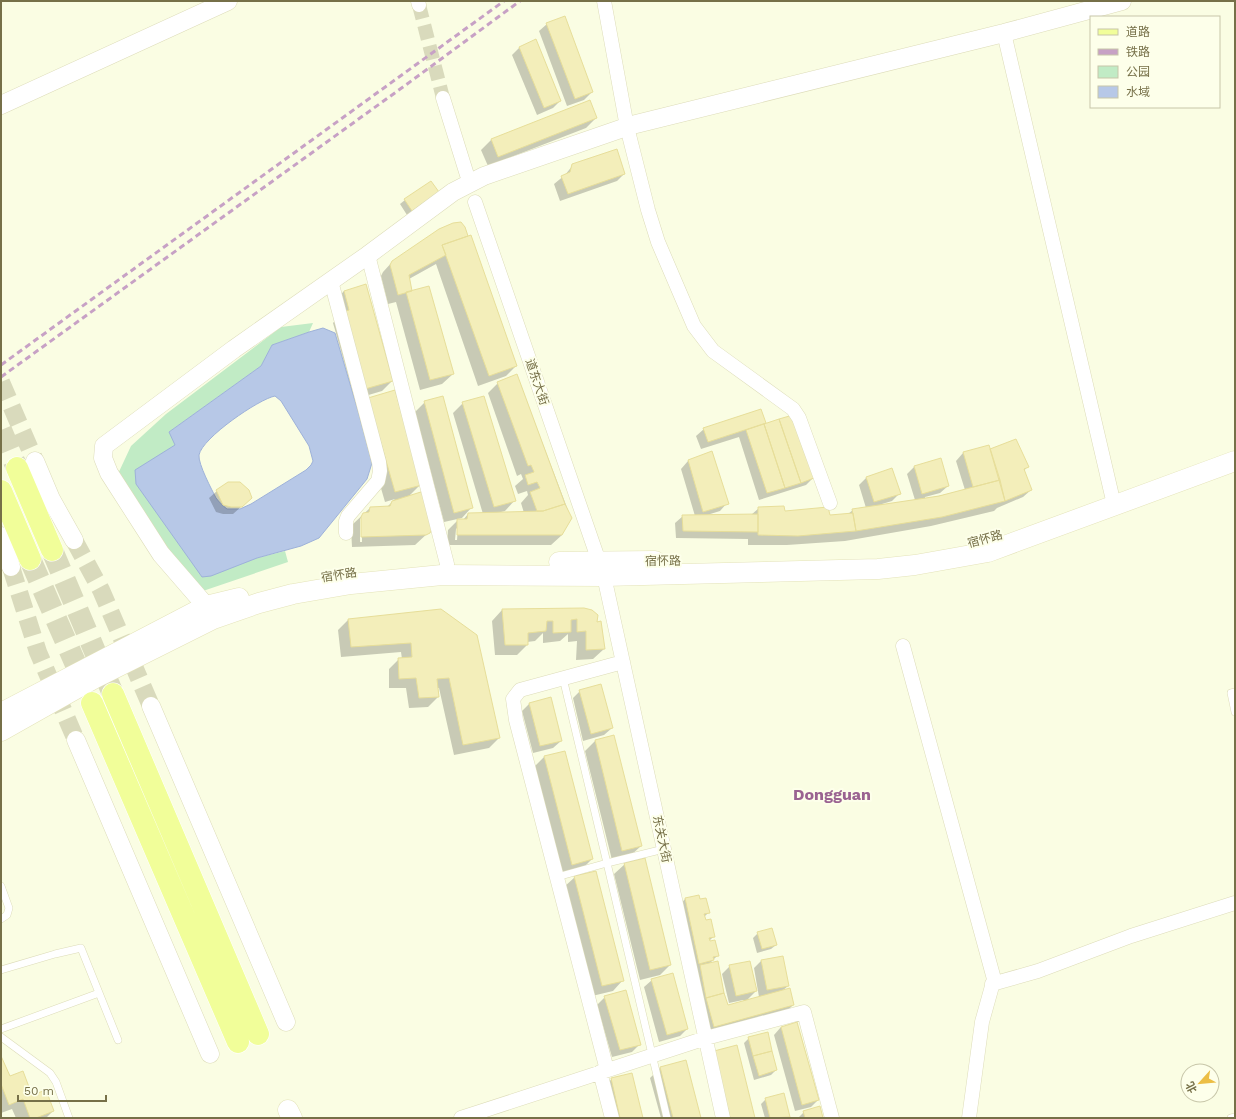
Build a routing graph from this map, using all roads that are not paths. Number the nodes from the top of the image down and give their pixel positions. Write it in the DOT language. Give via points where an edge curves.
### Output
graph roads {
  1 [pos="228,1"];
  2 [pos="604,1"];
  3 [pos="1122,1"];
  4 [pos="1004,33"];
  5 [pos="443,98"];
  6 [pos="1,105"];
  7 [pos="627,127"];
  8 [pos="467,175"];
  9 [pos="475,202"];
  10 [pos="368,255"];
  11 [pos="331,281"];
  12 [pos="1235,447"];
  13 [pos="1235,461"];
  14 [pos="26,465"];
  15 [pos="1,491"];
  16 [pos="1112,496"];
  17 [pos="830,503"];
  18 [pos="346,533"];
  19 [pos="1,536"];
  20 [pos="74,540"];
  21 [pos="52,550"];
  22 [pos="20,563"];
  23 [pos="447,564"];
  24 [pos="602,568"];
  25 [pos="206,606"];
  26 [pos="903,646"];
  27 [pos="623,662"];
  28 [pos="93,672"];
  29 [pos="562,678"];
  30 [pos="1235,692"];
  31 [pos="114,694"];
  32 [pos="92,703"];
  33 [pos="151,706"];
  34 [pos="1235,712"];
  35 [pos="2,725"];
  36 [pos="76,740"];
  37 [pos="664,848"];
  38 [pos="607,863"];
  39 [pos="557,877"];
  40 [pos="1,886"];
  41 [pos="1235,903"];
  42 [pos="1,919"];
  43 [pos="1,970"];
  44 [pos="992,984"];
  45 [pos="99,994"];
  46 [pos="286,1022"];
  47 [pos="1,1029"];
  48 [pos="258,1034"];
  49 [pos="1,1037"];
  50 [pos="706,1038"];
  51 [pos="118,1040"];
  52 [pos="238,1042"];
  53 [pos="210,1054"];
  54 [pos="652,1055"];
  55 [pos="603,1071"];
  56 [pos="1235,1117"];
  57 [pos="69,1118"];
  58 [pos="461,1118"];
  59 [pos="612,1118"];
  60 [pos="667,1118"];
  61 [pos="723,1118"];
  62 [pos="832,1118"];
  63 [pos="969,1118"];
  64 [pos="1231,1118"];
  1 -- 6 [label="street"];
  2 -- 7 [label="street"];
  3 -- 4 [label="street"];
  4 -- 7 [label="street"];
  4 -- 16 [label="street"];
  5 -- 8 [label="street"];
  7 -- 10 [label="street" via="484,176 453,192"];
  7 -- 17 [label="street" via="658,242 694,326 713,351 793,409 799,418"];
  9 -- 24 [label="street, 道东大街"];
  10 -- 11 [label="street"];
  10 -- 23 [label="street"];
  11 -- 18 [label="street" via="380,471 378,481 348,516"];
  11 -- 25 [label="street" via="234,349 104,446 103,458 109,473 161,554"];
  12 -- 16 [label="main road, 宿怀路"];
  13 -- 24 [label="main road, 宿怀路" via="988,552 930,563 878,569"];
  14 -- 20 [label="street" via="51,499"];
  14 -- 21 [label="main road"];
  15 -- 22 [label="main road"];
  16 -- 24 [label="main road, 宿怀路" via="986,540 917,553 875,558"];
  19 -- 22 [label="street"];
  23 -- 24 [label="main road, 宿怀路"];
  23 -- 25 [label="main road, 宿怀路" via="351,572"];
  24 -- 27 [label="street, 东关大街"];
  24 -- 28 [label="main road, 宿怀路" via="442,576 351,584 292,594 259,602 213,619"];
  25 -- 28 [label="main road, 宿怀路"];
  26 -- 44 [label="street" via="994,979"];
  27 -- 29 [label="street"];
  27 -- 37 [label="street, 东关大街"];
  28 -- 35 [label="main road"];
  29 -- 38 [label="lane"];
  29 -- 39 [label="street" via="520,690 513,699 516,720"];
  30 -- 34 [label="lane" via="1231,693"];
  31 -- 48 [label="main road"];
  32 -- 52 [label="main road"];
  33 -- 46 [label="street"];
  36 -- 53 [label="street"];
  37 -- 38 [label="lane"];
  37 -- 50 [label="street, 东关大街"];
  38 -- 39 [label="lane"];
  38 -- 54 [label="lane"];
  39 -- 55 [label="street"];
  40 -- 42 [label="lane" via="9,908 7,915"];
  41 -- 44 [label="street" via="1131,936 1038,971"];
  43 -- 45 [label="lane" via="81,948"];
  44 -- 63 [label="street" via="982,1022"];
  45 -- 47 [label="lane"];
  45 -- 51 [label="lane"];
  49 -- 57 [label="lane" via="50,1073 56,1082"];
  50 -- 54 [label="street"];
  50 -- 61 [label="street, 东关大街"];
  50 -- 62 [label="street" via="804,1012"];
  54 -- 55 [label="street"];
  54 -- 60 [label="lane"];
  55 -- 58 [label="street"];
  55 -- 59 [label="street"];
  56 -- 64 [label="lane"];
}
